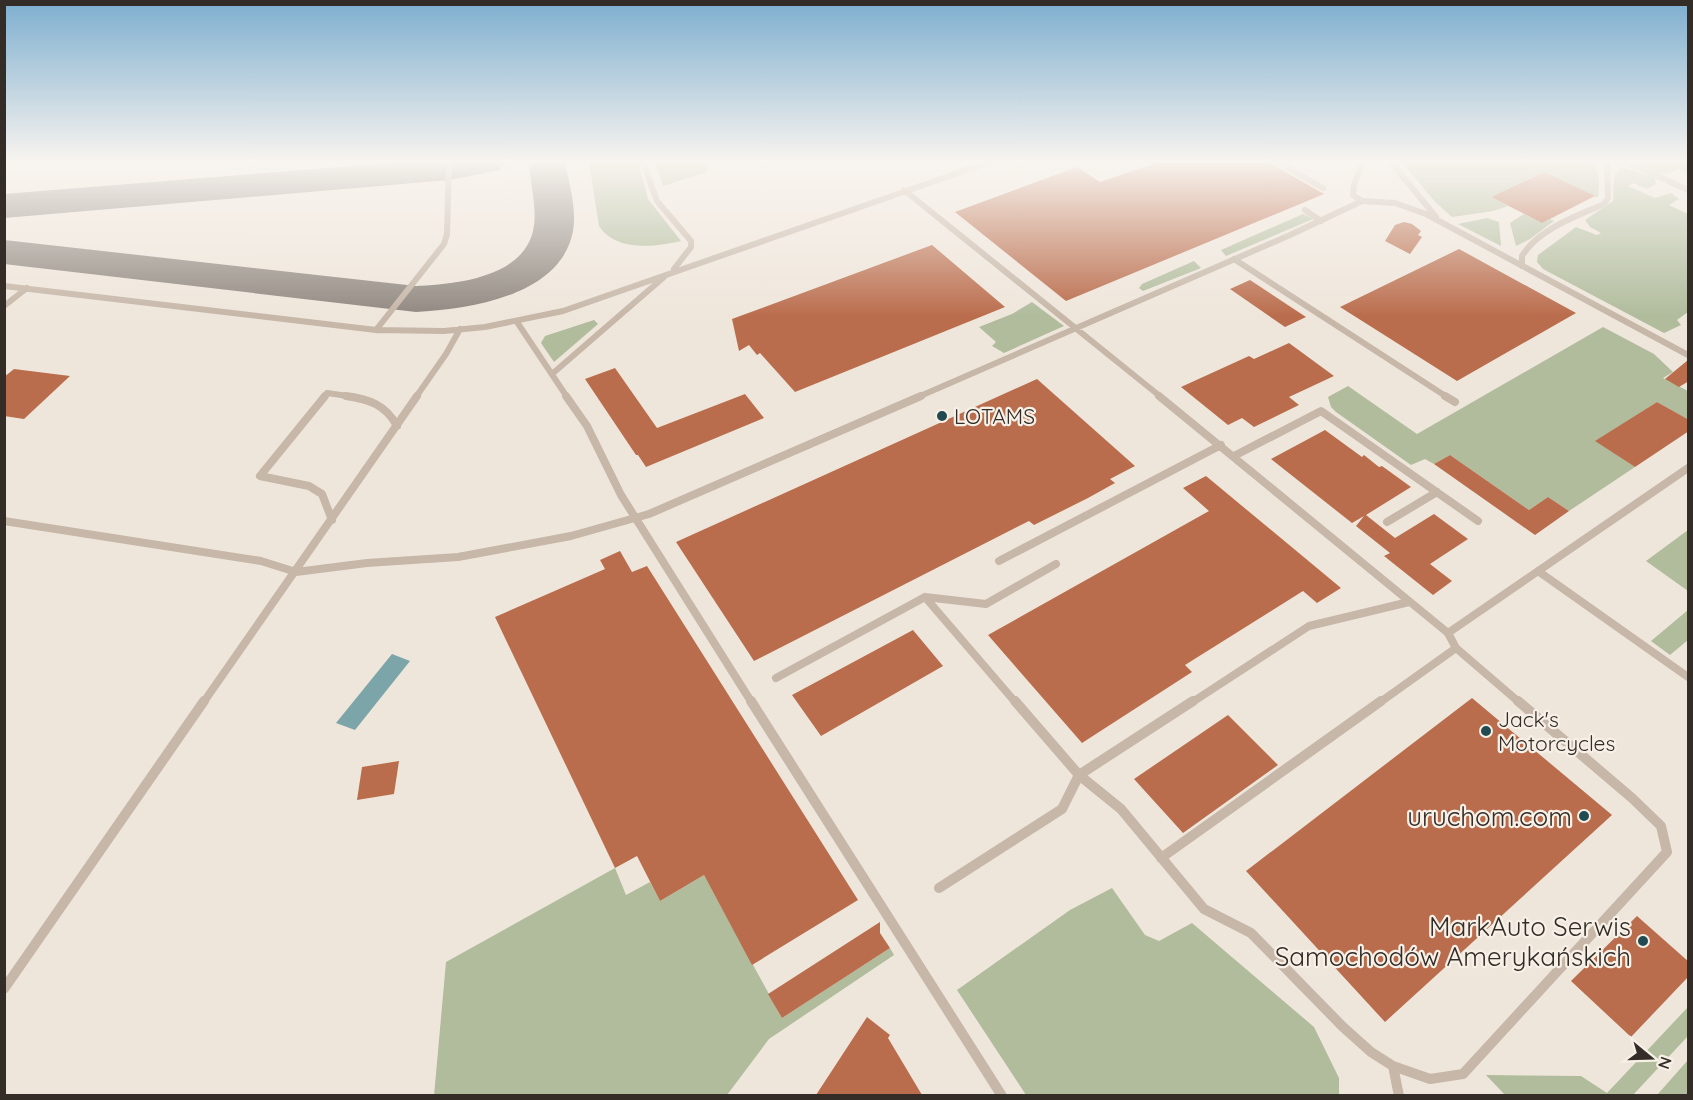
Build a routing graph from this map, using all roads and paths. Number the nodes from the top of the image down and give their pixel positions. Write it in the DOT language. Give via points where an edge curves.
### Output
graph roads {
  1 [pos="448,213"];
  2 [pos="667,213"];
  3 [pos="838,213"];
  4 [pos="933,213"];
  5 [pos="1310,213"];
  6 [pos="1337,213"];
  7 [pos="1424,213"];
  8 [pos="1433,213"];
  9 [pos="1584,213"];
  10 [pos="1321,221"];
  11 [pos="1440,222"];
  12 [pos="1234,259"];
  13 [pos="1522,266"];
  14 [pos="671,272"];
  15 [pos="4,286"];
  16 [pos="27,288"];
  17 [pos="4,306"];
  18 [pos="517,322"];
  19 [pos="460,329"];
  20 [pos="1076,329"];
  21 [pos="376,330"];
  22 [pos="1689,355"];
  23 [pos="552,374"];
  24 [pos="1455,402"];
  25 [pos="397,426"];
  26 [pos="1221,445"];
  27 [pos="1234,456"];
  28 [pos="1689,468"];
  29 [pos="1437,492"];
  30 [pos="635,518"];
  31 [pos="332,520"];
  32 [pos="4,521"];
  33 [pos="1478,521"];
  34 [pos="1387,522"];
  35 [pos="999,561"];
  36 [pos="1056,564"];
  37 [pos="1538,571"];
  38 [pos="296,572"];
  39 [pos="924,597"];
  40 [pos="1409,602"];
  41 [pos="1448,633"];
  42 [pos="1456,648"];
  43 [pos="1689,677"];
  44 [pos="776,678"];
  45 [pos="1079,775"];
  46 [pos="1161,858"];
  47 [pos="939,888"];
  48 [pos="4,989"];
  49 [pos="1393,1066"];
  50 [pos="1002,1095"];
  51 [pos="1399,1095"];
  1 -- 21 [label="lane" via="444,243"];
  2 -- 14 [label="lane" via="691,241 691,247"];
  3 -- 14 [label="lane"];
  4 -- 20 [label="lane"];
  5 -- 10 [label="lane"];
  6 -- 10 [label="lane"];
  7 -- 11 [label="lane"];
  8 -- 11 [label="lane"];
  9 -- 13 [label="lane" via="1557,226 1527,248"];
  10 -- 12 [label="lane"];
  11 -- 13 [label="lane"];
  12 -- 20 [label="lane"];
  12 -- 24 [label="lane"];
  13 -- 22 [label="lane"];
  14 -- 18 [label="lane" via="564,311"];
  14 -- 23 [label="lane"];
  15 -- 16 [label="lane"];
  16 -- 17 [label="lane"];
  16 -- 21 [label="lane"];
  18 -- 19 [label="lane"];
  18 -- 23 [label="lane"];
  19 -- 21 [label="lane"];
  19 -- 25 [label="lane"];
  20 -- 26 [label="lane"];
  20 -- 30 [label="lane"];
  23 -- 30 [label="lane" via="587,426"];
  25 -- 31 [label="lane"];
  25 -- 31 [label="lane" via="393,415 380,405 327,393 260,476 309,486 322,494"];
  26 -- 27 [label="lane"];
  26 -- 35 [label="lane"];
  27 -- 29 [label="lane" via="1321,411"];
  27 -- 40 [label="lane"];
  28 -- 37 [label="lane"];
  29 -- 33 [label="lane"];
  29 -- 34 [label="lane"];
  30 -- 38 [label="lane" via="571,536 458,557"];
  30 -- 50 [label="lane"];
  31 -- 38 [label="lane"];
  32 -- 38 [label="lane" via="261,561"];
  36 -- 39 [label="lane" via="986,604"];
  37 -- 41 [label="lane"];
  37 -- 43 [label="lane"];
  38 -- 48 [label="lane"];
  39 -- 44 [label="lane"];
  39 -- 45 [label="lane"];
  40 -- 41 [label="lane"];
  40 -- 45 [label="lane" via="1309,626"];
  41 -- 42 [label="lane"];
  42 -- 46 [label="lane"];
  42 -- 49 [label="lane" via="1661,826 1667,852 1463,1074 1430,1079"];
  45 -- 46 [label="lane" via="1121,809"];
  45 -- 47 [label="lane" via="1062,809"];
  46 -- 49 [label="lane" via="1204,909 1251,933 1342,1027"];
  49 -- 51 [label="lane"];
}
